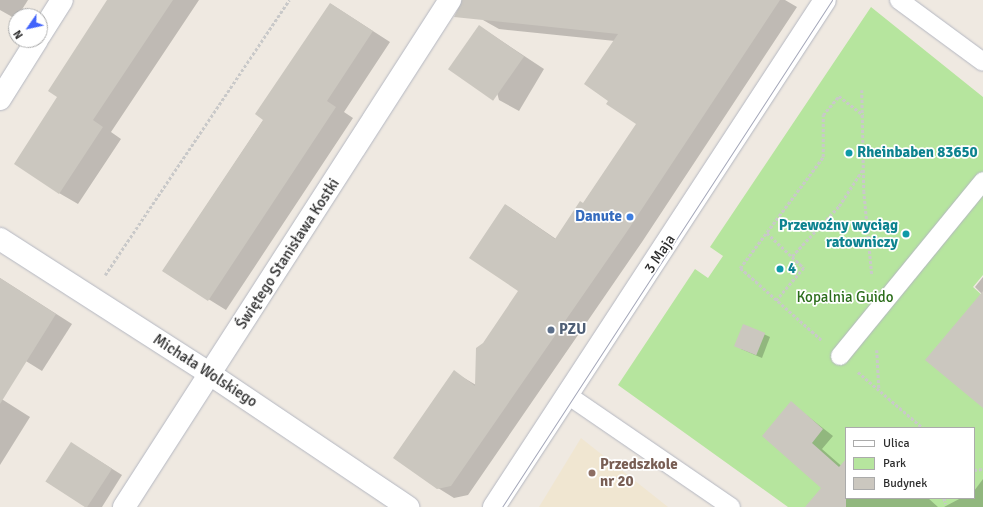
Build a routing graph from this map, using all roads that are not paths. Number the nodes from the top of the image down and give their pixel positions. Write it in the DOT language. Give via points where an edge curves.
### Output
graph roads {
  1 [pos="62,0"];
  2 [pos="450,0"];
  3 [pos="825,0"];
  4 [pos="899,0"];
  5 [pos="48,22"];
  6 [pos="32,48"];
  7 [pos="983,62"];
  8 [pos="0,99"];
  9 [pos="983,181"];
  10 [pos="0,239"];
  11 [pos="840,356"];
  12 [pos="210,374"];
  13 [pos="566,394"];
  14 [pos="124,507"];
  15 [pos="408,507"];
  16 [pos="494,507"];
  17 [pos="731,507"];
  1 -- 5 [label="street"];
  2 -- 12 [label="street, Świętego Stanisława Kostki"];
  3 -- 13 [label="street, 3 Maja"];
  4 -- 7 [label="lane"];
  6 -- 8 [label="street"];
  9 -- 11 [label="lane"];
  10 -- 12 [label="street, Michała Wolskiego"];
  12 -- 14 [label="street, Świętego Stanisława Kostki"];
  12 -- 15 [label="street, Michała Wolskiego"];
  13 -- 16 [label="street, 3 Maja"];
  13 -- 17 [label="lane"];
}
